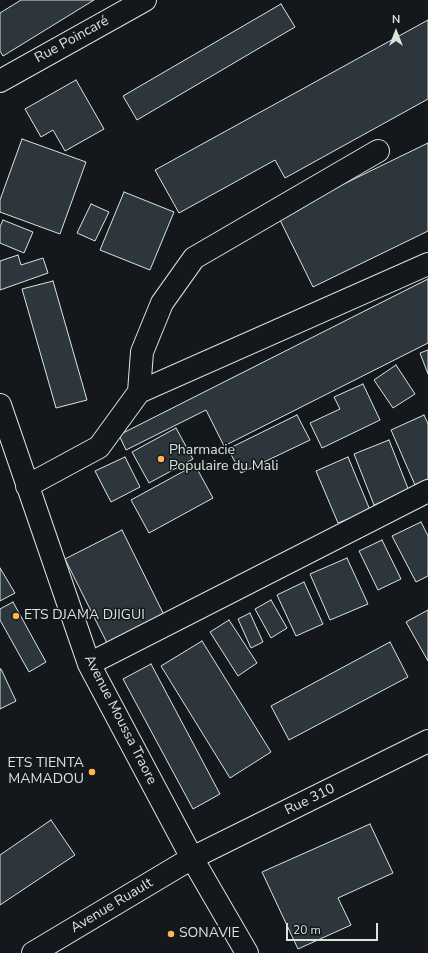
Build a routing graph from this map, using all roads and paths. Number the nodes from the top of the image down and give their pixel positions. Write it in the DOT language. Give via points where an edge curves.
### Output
graph roads {
  1 [pos="145,0"];
  2 [pos="0,81"];
  3 [pos="378,151"];
  4 [pos="428,264"];
  5 [pos="139,392"];
  6 [pos="0,405"];
  7 [pos="27,486"];
  8 [pos="428,491"];
  9 [pos="89,664"];
  10 [pos="428,741"];
  11 [pos="192,858"];
  12 [pos="32,953"];
  13 [pos="247,953"];
  1 -- 2 [label="street, Rue Poincaré"];
  3 -- 5 [label="street" via="194,258 162,302 142,352"];
  4 -- 5 [label="street"];
  5 -- 7 [label="street" via="99,446"];
  6 -- 7 [label="street, Avenue Moussa Traore"];
  7 -- 9 [label="street, Avenue Moussa Traore"];
  8 -- 9 [label="street"];
  9 -- 11 [label="street, Avenue Moussa Traore"];
  10 -- 11 [label="street, Rue 310"];
  11 -- 12 [label="street, Avenue Ruault"];
  11 -- 13 [label="street, Avenue Moussa Traore"];
}
